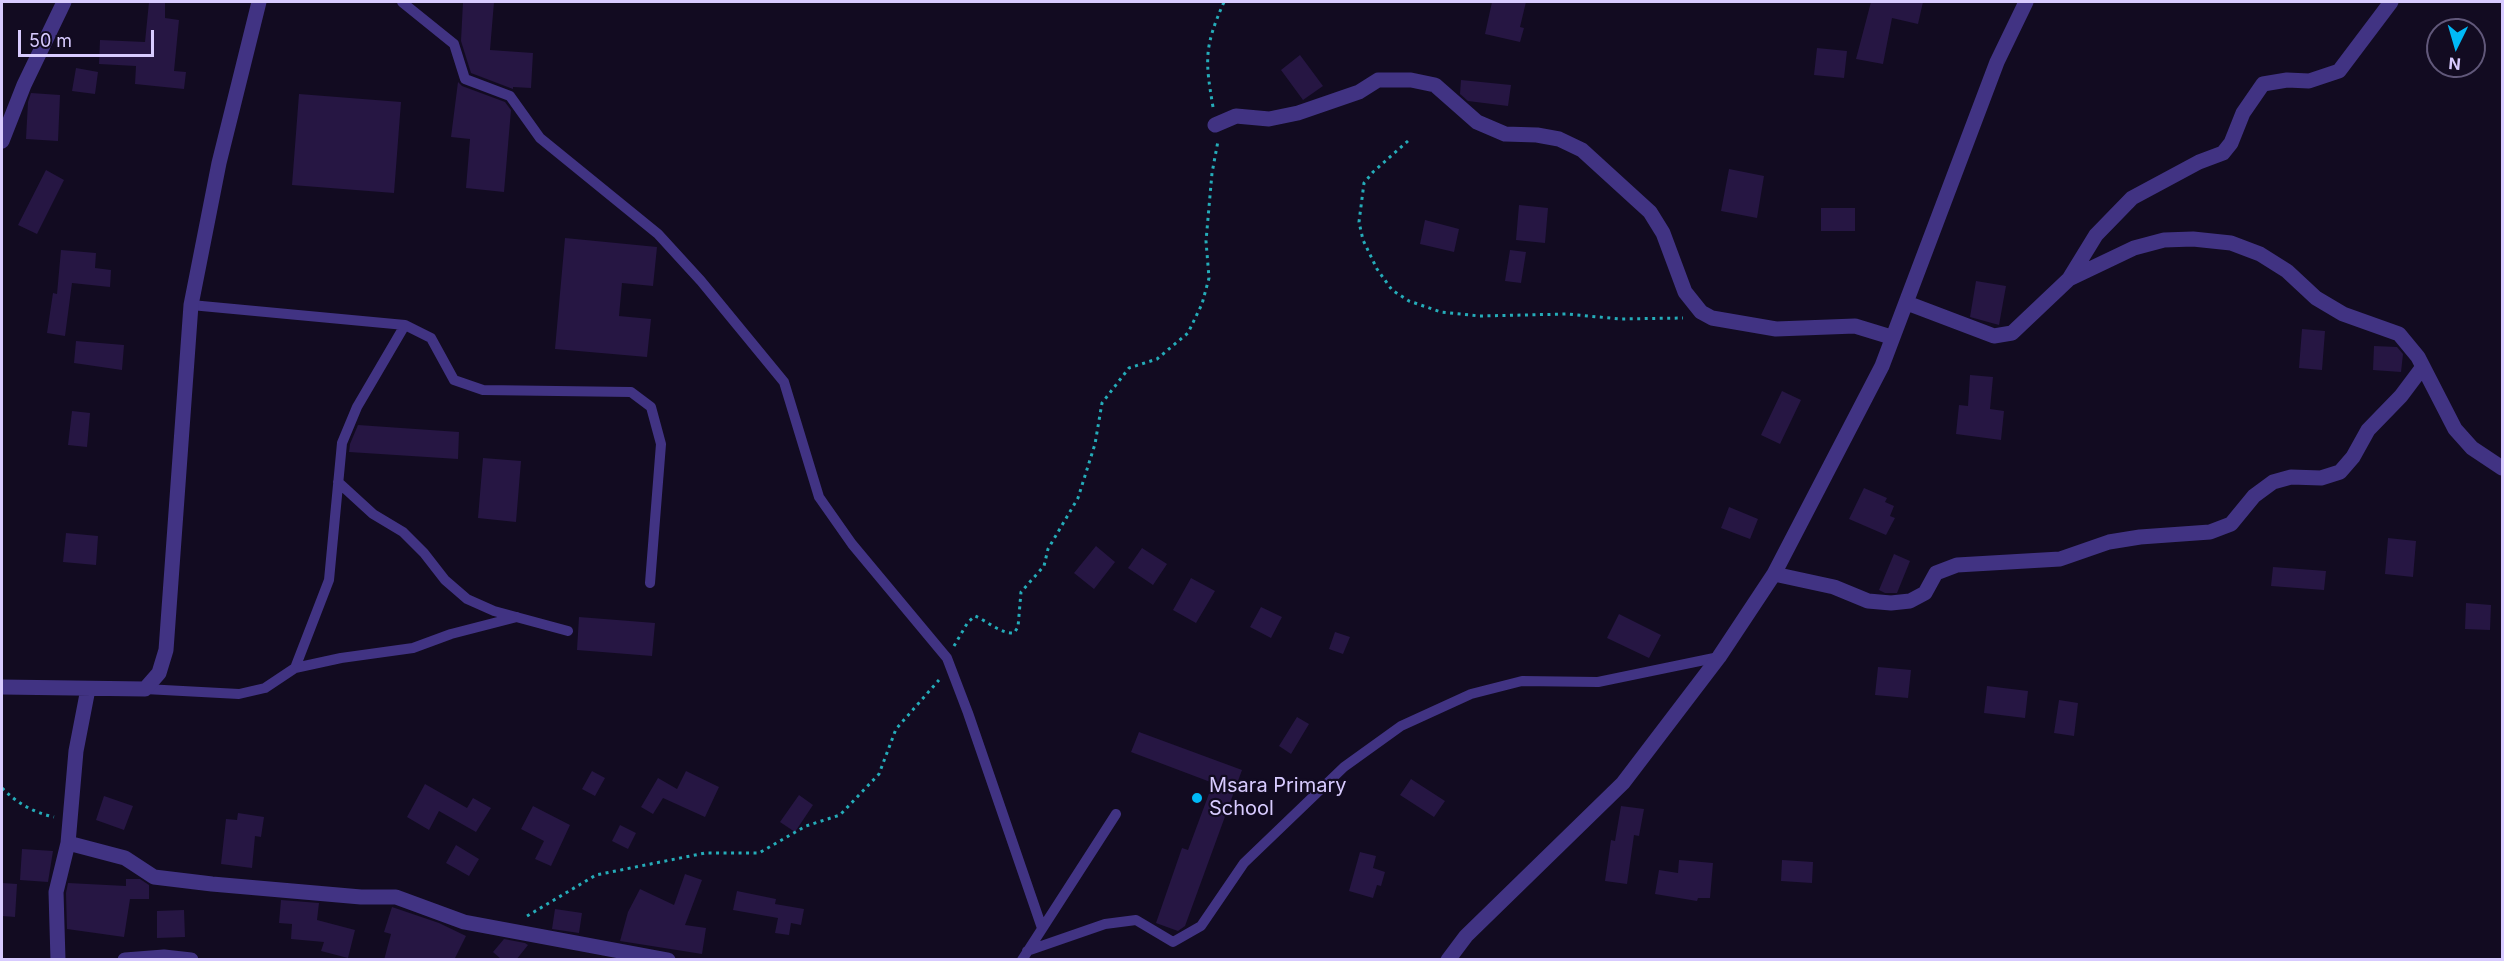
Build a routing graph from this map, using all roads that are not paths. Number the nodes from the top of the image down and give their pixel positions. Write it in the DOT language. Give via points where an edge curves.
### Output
graph roads {
  1 [pos="64,2"];
  2 [pos="259,2"];
  3 [pos="402,2"];
  4 [pos="2025,2"];
  5 [pos="2391,2"];
  6 [pos="1215,125"];
  7 [pos="2,141"];
  8 [pos="2069,279"];
  9 [pos="1907,303"];
  10 [pos="191,305"];
  11 [pos="405,325"];
  12 [pos="1891,338"];
  13 [pos="2422,368"];
  14 [pos="2502,468"];
  15 [pos="338,482"];
  16 [pos="1774,574"];
  17 [pos="650,583"];
  18 [pos="517,617"];
  19 [pos="568,631"];
  20 [pos="1719,657"];
  21 [pos="295,668"];
  22 [pos="2,687"];
  23 [pos="88,689"];
  24 [pos="145,689"];
  25 [pos="1116,814"];
  26 [pos="68,843"];
  27 [pos="1042,928"];
  28 [pos="1024,955"];
  29 [pos="58,960"];
  30 [pos="125,960"];
  31 [pos="191,960"];
  32 [pos="668,960"];
  33 [pos="1448,960"];
  1 -- 7 [label="street"];
  2 -- 10 [label="street" via="219,163"];
  3 -- 27 [label="lane" via="454,44 465,79 510,96 540,138 658,234 784,382 819,497 852,544 947,658"];
  4 -- 9 [label="street" via="1996,62"];
  5 -- 8 [label="street" via="2339,71 2309,81 2263,84 2223,153 2132,198 2096,235"];
  6 -- 12 [label="street" via="1236,116 1269,119 1298,113 1359,92 1378,80 1411,80 1435,86 1477,122 1505,134 1559,139 1582,150 1650,212 1663,233 1685,292 1701,312 1712,318 1776,329 1855,326"];
  8 -- 9 [label="street" via="2012,333 1994,336"];
  8 -- 13 [label="street" via="2134,248 2164,240 2231,243 2260,254 2287,271 2316,298 2343,314 2399,334"];
  9 -- 12 [label="street"];
  10 -- 11 [label="lane"];
  10 -- 24 [label="street" via="166,650 159,673"];
  11 -- 15 [label="lane" via="357,407 342,443"];
  11 -- 17 [label="lane" via="431,338 454,380 483,390 631,392 651,407 661,444"];
  12 -- 16 [label="street" via="1882,366"];
  13 -- 14 [label="street" via="2455,429 2472,448"];
  13 -- 16 [label="street" via="2368,430 2340,472 2321,478 2291,477 2273,482 2254,496 2231,524 2210,532 2140,537 2060,559 1958,565 1936,573 1925,592 1910,601 1891,603 1868,601 1834,587"];
  15 -- 18 [label="lane" via="373,514 403,532 467,599"];
  15 -- 21 [label="lane" via="329,580"];
  16 -- 20 [label="street"];
  18 -- 19 [label="lane"];
  18 -- 21 [label="lane" via="413,648"];
  20 -- 28 [label="lane" via="1598,682 1521,681 1471,694 1401,726 1344,768 1244,863 1201,926 1188,935 1173,942 1136,920 1105,924"];
  20 -- 33 [label="street" via="1623,783 1466,936"];
  21 -- 24 [label="lane" via="265,688 238,694"];
  22 -- 23 [label="street"];
  23 -- 24 [label="street"];
  23 -- 26 [label="street" via="76,751"];
  25 -- 27 [label="lane"];
  26 -- 29 [label="street" via="56,892"];
  26 -- 32 [label="street" via="125,858 154,877 396,897 464,922"];
  27 -- 28 [label="lane"];
  30 -- 31 [label="street"];
}
